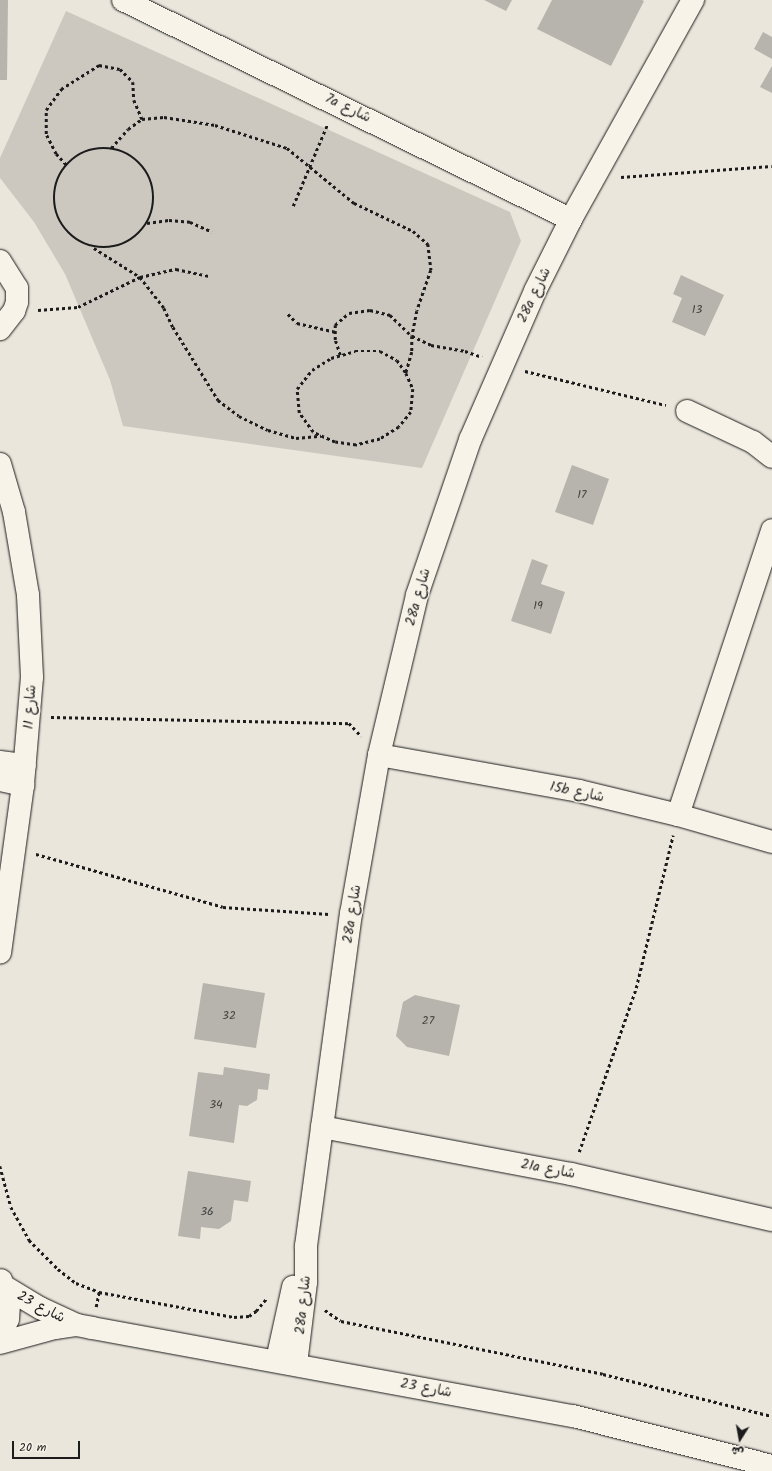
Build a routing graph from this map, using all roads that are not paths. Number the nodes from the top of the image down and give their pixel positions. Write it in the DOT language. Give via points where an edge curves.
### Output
graph roads {
  1 [pos="123,0"];
  2 [pos="693,0"];
  3 [pos="571,219"];
  4 [pos="0,260"];
  5 [pos="6,319"];
  6 [pos="687,411"];
  7 [pos="772,457"];
  8 [pos="0,464"];
  9 [pos="772,530"];
  10 [pos="380,755"];
  11 [pos="0,762"];
  12 [pos="24,775"];
  13 [pos="0,780"];
  14 [pos="678,815"];
  15 [pos="772,842"];
  16 [pos="0,952"];
  17 [pos="322,1127"];
  18 [pos="772,1220"];
  19 [pos="306,1246"];
  20 [pos="3,1283"];
  21 [pos="77,1326"];
  22 [pos="0,1336"];
  23 [pos="0,1343"];
  24 [pos="287,1362"];
  25 [pos="772,1466"];
  1 -- 3 [label="street, 7a شارع" via="338,102"];
  2 -- 3 [label="street, 28a شارع"];
  3 -- 10 [label="street, 28a شارع" via="501,365 442,517 413,610"];
  4 -- 5 [label="street" via="16,288 17,302"];
  6 -- 7 [label="street" via="753,442"];
  8 -- 12 [label="street, شارع 11" via="14,512 28,595 32,678"];
  9 -- 14 [label="street"];
  10 -- 14 [label="street, 15b شارع" via="549,785"];
  10 -- 17 [label="street, 28a شارع" via="351,914"];
  11 -- 12 [label="street"];
  12 -- 13 [label="street"];
  12 -- 16 [label="street, شارع 11"];
  14 -- 15 [label="street, 15b شارع"];
  17 -- 18 [label="street, 21a شارع" via="571,1174"];
  17 -- 19 [label="street, 28a شارع"];
  19 -- 24 [label="street, 28a شارع" via="305,1290"];
  19 -- 24 [label="street, 28a شارع" via="296,1270"];
  20 -- 21 [label="street, شارع 23" via="40,1308"];
  20 -- 22 [label="street" via="9,1303 8,1319"];
  21 -- 23 [label="street, شارع 23" via="33,1332"];
  21 -- 24 [label="street, شارع 23"];
  24 -- 25 [label="street, شارع 23" via="573,1416"];
}
